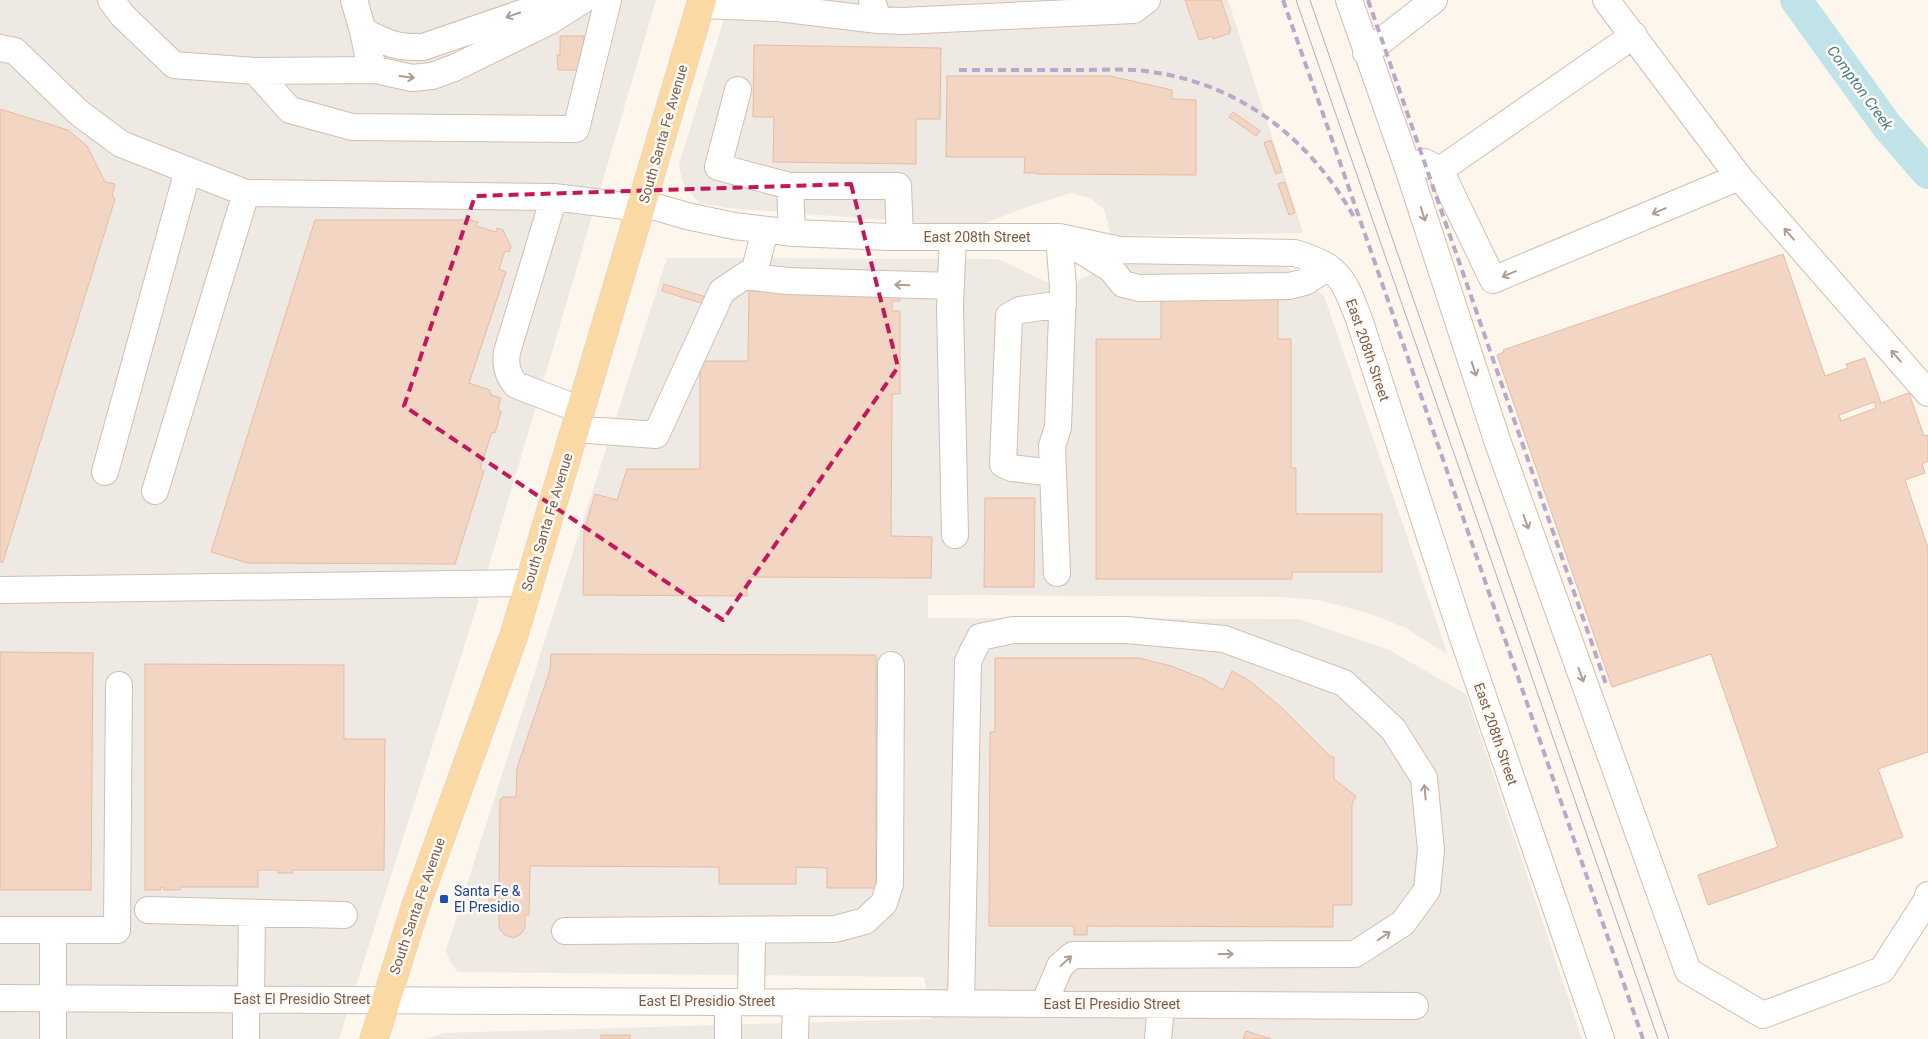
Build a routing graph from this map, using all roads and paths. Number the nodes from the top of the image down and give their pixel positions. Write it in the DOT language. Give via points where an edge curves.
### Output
graph roads {
  1 [pos="112,0"];
  2 [pos="354,0"];
  3 [pos="560,0"];
  4 [pos="583,0"];
  5 [pos="608,0"];
  6 [pos="1147,0"];
  7 [pos="1349,0"];
  8 [pos="1434,0"];
  9 [pos="1606,0"];
  10 [pos="702,2"];
  11 [pos="779,4"];
  12 [pos="875,10"];
  13 [pos="363,31"];
  14 [pos="1634,35"];
  15 [pos="0,48"];
  16 [pos="1366,53"];
  17 [pos="376,70"];
  18 [pos="255,71"];
  19 [pos="738,90"];
  20 [pos="1408,168"];
  21 [pos="188,170"];
  22 [pos="1440,170"];
  23 [pos="1739,177"];
  24 [pos="790,186"];
  25 [pos="246,193"];
  26 [pos="554,197"];
  27 [pos="642,206"];
  28 [pos="765,230"];
  29 [pos="792,232"];
  30 [pos="900,237"];
  31 [pos="953,237"];
  32 [pos="1059,237"];
  33 [pos="1328,267"];
  34 [pos="744,276"];
  35 [pos="951,286"];
  36 [pos="1063,304"];
  37 [pos="1928,393"];
  38 [pos="578,419"];
  39 [pos="106,472"];
  40 [pos="1053,473"];
  41 [pos="155,490"];
  42 [pos="954,535"];
  43 [pos="1057,573"];
  44 [pos="529,583"];
  45 [pos="0,590"];
  46 [pos="891,665"];
  47 [pos="119,685"];
  48 [pos="1928,895"];
  49 [pos="148,910"];
  50 [pos="252,913"];
  51 [pos="344,914"];
  52 [pos="0,930"];
  53 [pos="53,930"];
  54 [pos="752,930"];
  55 [pos="565,931"];
  56 [pos="0,998"];
  57 [pos="52,998"];
  58 [pos="248,998"];
  59 [pos="386,999"];
  60 [pos="740,1002"];
  61 [pos="796,1002"];
  62 [pos="961,1003"];
  63 [pos="1044,1004"];
  64 [pos="1161,1004"];
  65 [pos="1415,1006"];
  66 [pos="52,1039"];
  67 [pos="246,1039"];
  68 [pos="374,1039"];
  69 [pos="728,1039"];
  70 [pos="795,1039"];
  71 [pos="1158,1039"];
  72 [pos="1602,1039"];
  1 -- 18 [label="street" via="122,15 174,65"];
  2 -- 13 [label="street"];
  3 -- 13 [label="street, one-way" via="423,47 403,48"];
  17 -- 4 [label="street, one-way" via="412,78 432,76 550,21"];
  5 -- 18 [label="street" via="576,128 352,127 290,110"];
  6 -- 12 [label="street" via="1134,10 902,21"];
  7 -- 16 [label="street"];
  8 -- 16 [label="street"];
  9 -- 14 [label="street"];
  10 -- 11 [label="street"];
  10 -- 27 [label="main road, South Santa Fe Avenue"];
  11 -- 12 [label="street"];
  13 -- 17 [label="street" via="368,55"];
  14 -- 22 [label="street"];
  14 -- 23 [label="street"];
  15 -- 21 [label="street" via="16,51 78,112 121,144"];
  16 -- 20 [label="street"];
  17 -- 18 [label="street"];
  19 -- 24 [label="street" via="718,167"];
  20 -- 22 [label="street" via="1424,162"];
  20 -- 48 [label="street, one-way" via="1497,440 1688,972 1763,1015 1882,970"];
  21 -- 25 [label="street"];
  21 -- 39 [label="street"];
  23 -- 22 [label="street, one-way" via="1493,280"];
  37 -- 23 [label="street, one-way"];
  24 -- 29 [label="street"];
  24 -- 30 [label="street" via="898,186"];
  25 -- 26 [label="street, East 208th Street"];
  25 -- 41 [label="street"];
  26 -- 27 [label="street, East 208th Street"];
  26 -- 38 [label="street" via="507,352 507,370 516,385"];
  27 -- 28 [label="street, East 208th Street"];
  27 -- 38 [label="main road, South Santa Fe Avenue"];
  28 -- 29 [label="street, East 208th Street"];
  28 -- 34 [label="street" via="755,268"];
  29 -- 30 [label="street, East 208th Street"];
  30 -- 31 [label="street, East 208th Street"];
  31 -- 32 [label="street, East 208th Street"];
  31 -- 35 [label="street"];
  32 -- 33 [label="street, East 208th Street" via="1120,250 1295,253"];
  32 -- 33 [label="street" via="1111,268 1123,284 1139,288 1289,286 1305,282"];
  32 -- 36 [label="street"];
  33 -- 72 [label="street, East 208th Street" via="1348,290 1359,319 1461,632"];
  35 -- 34 [label="street, one-way" via="788,281"];
  34 -- 38 [label="street" via="722,291 656,434"];
  35 -- 42 [label="street"];
  36 -- 40 [label="street" via="1058,427 1052,446"];
  36 -- 40 [label="street" via="1020,310 1009,316 1003,464"];
  38 -- 44 [label="main road, South Santa Fe Avenue"];
  40 -- 43 [label="street"];
  44 -- 45 [label="street"];
  44 -- 59 [label="main road, South Santa Fe Avenue" via="514,635 415,908"];
  46 -- 54 [label="street" via="890,884 884,903 865,921 835,929"];
  47 -- 53 [label="street" via="117,930"];
  49 -- 50 [label="street"];
  50 -- 51 [label="street"];
  50 -- 58 [label="street"];
  52 -- 53 [label="street"];
  53 -- 57 [label="street"];
  54 -- 55 [label="street"];
  54 -- 60 [label="street"];
  56 -- 57 [label="street, East El Presidio Street"];
  57 -- 58 [label="street, East El Presidio Street"];
  57 -- 66 [label="street"];
  58 -- 59 [label="street, East El Presidio Street"];
  58 -- 67 [label="street"];
  59 -- 60 [label="street, East El Presidio Street"];
  59 -- 68 [label="main road, South Santa Fe Avenue"];
  60 -- 61 [label="street, East El Presidio Street"];
  60 -- 69 [label="street"];
  61 -- 62 [label="street, East El Presidio Street"];
  61 -- 70 [label="street"];
  62 -- 63 [label="street, East El Presidio Street"];
  63 -- 62 [label="street, one-way" via="1060,966 1073,955 1354,954 1402,924 1427,890 1431,850 1424,778 1393,730 1344,683 1224,639 1127,630 1013,630 980,636 968,661"];
  63 -- 64 [label="street, East El Presidio Street"];
  64 -- 65 [label="street, East El Presidio Street"];
  64 -- 71 [label="street"];
}
